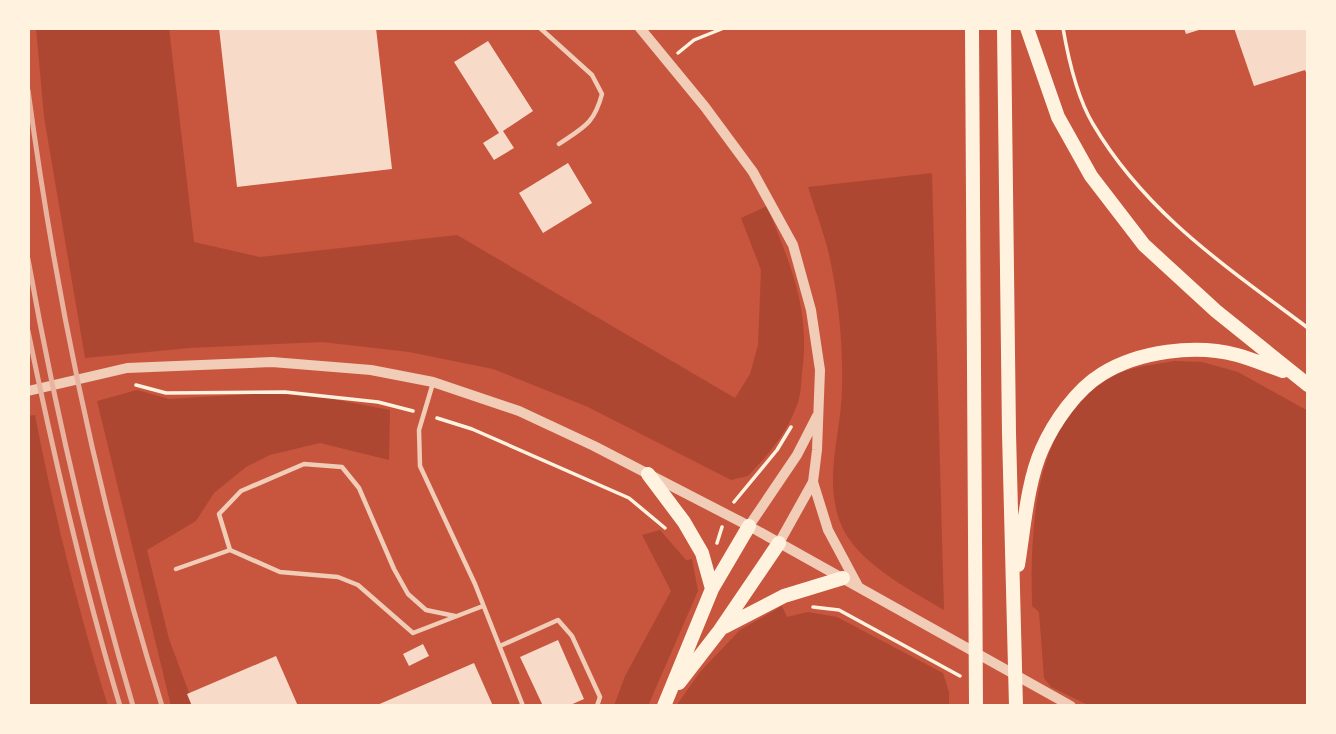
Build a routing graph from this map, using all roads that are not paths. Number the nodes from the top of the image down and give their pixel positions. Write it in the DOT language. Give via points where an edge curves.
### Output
graph roads {
  1 [pos="540,28"];
  2 [pos="640,28"];
  3 [pos="972,28"];
  4 [pos="1004,28"];
  5 [pos="1027,28"];
  6 [pos="559,144"];
  7 [pos="1293,375"];
  8 [pos="433,382"];
  9 [pos="1308,385"];
  10 [pos="28,391"];
  11 [pos="820,411"];
  12 [pos="648,474"];
  13 [pos="813,482"];
  14 [pos="749,526"];
  15 [pos="779,543"];
  16 [pos="230,550"];
  17 [pos="176,569"];
  18 [pos="843,578"];
  19 [pos="858,586"];
  20 [pos="712,589"];
  21 [pos="1012,597"];
  22 [pos="484,606"];
  23 [pos="455,616"];
  24 [pos="720,630"];
  25 [pos="500,646"];
  26 [pos="665,702"];
  27 [pos="523,706"];
  28 [pos="597,706"];
  29 [pos="976,706"];
  30 [pos="1016,706"];
  31 [pos="1071,706"];
  1 -- 6 [label="lane" via="592,75 602,94 596,115"];
  2 -- 11 [label="street" via="753,172 793,244 811,310 820,370"];
  3 -- 29 [label="highway"];
  4 -- 21 [label="highway"];
  5 -- 7 [label="highway" via="1058,117 1091,176 1128,226 1175,274"];
  7 -- 9 [label="highway"];
  7 -- 21 [label="highway" via="1237,355 1203,350 1130,360 1101,375 1079,394 1042,449"];
  8 -- 10 [label="street" via="370,370 272,362 127,368"];
  8 -- 12 [label="street" via="519,411"];
  8 -- 22 [label="lane" via="419,430 420,466"];
  11 -- 13 [label="street"];
  11 -- 14 [label="street" via="797,455"];
  12 -- 14 [label="street"];
  12 -- 20 [label="highway" via="702,553"];
  13 -- 15 [label="street"];
  13 -- 19 [label="street" via="828,530"];
  14 -- 15 [label="street"];
  14 -- 20 [label="highway"];
  15 -- 18 [label="street"];
  15 -- 24 [label="highway"];
  16 -- 17 [label="lane"];
  16 -- 23 [label="lane" via="280,572 338,578 358,585 413,633"];
  16 -- 23 [label="lane" via="219,514 241,491 304,464 342,467 359,488 408,594 426,610"];
  18 -- 19 [label="street"];
  18 -- 24 [label="highway" via="784,596"];
  19 -- 31 [label="street"];
  20 -- 26 [label="highway"];
  21 -- 30 [label="highway"];
  22 -- 23 [label="lane"];
  22 -- 25 [label="lane"];
  24 -- 26 [label="highway"];
  25 -- 27 [label="lane"];
  25 -- 28 [label="lane" via="558,620 572,636 600,697"];
}
